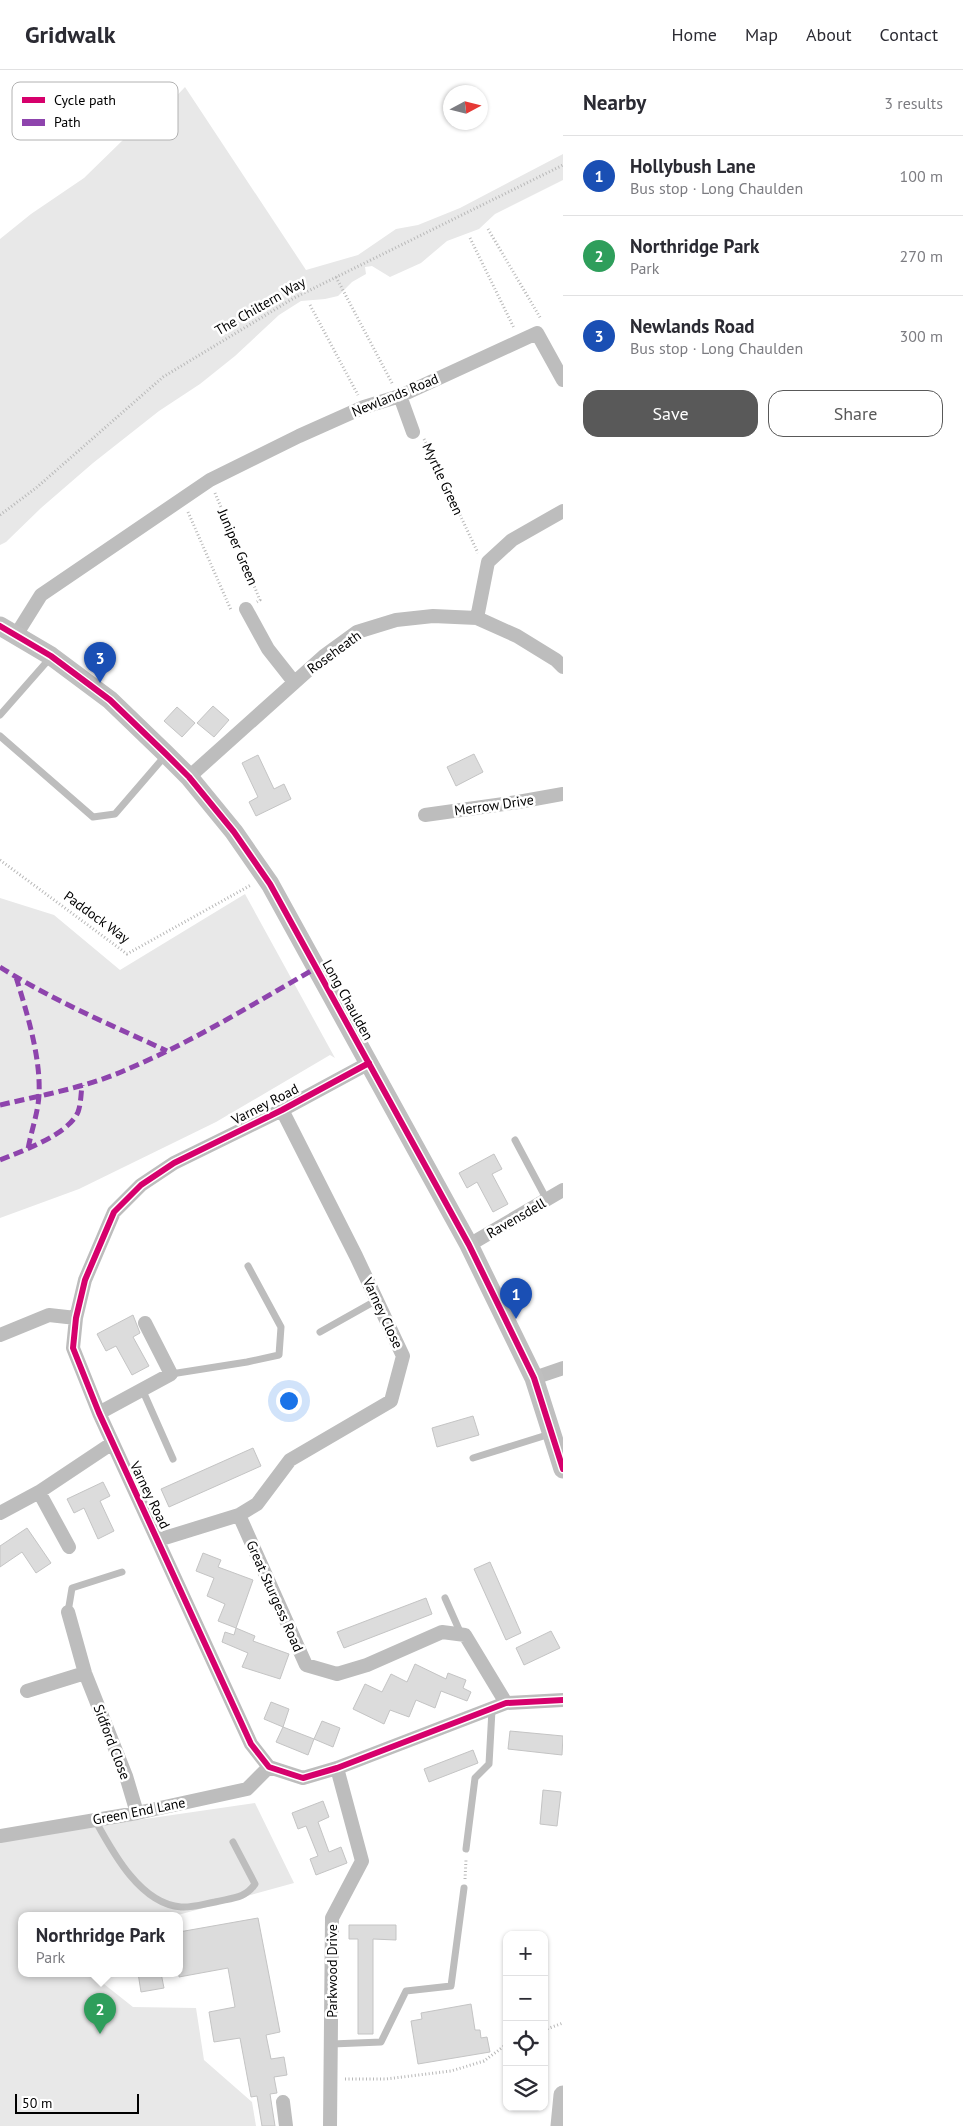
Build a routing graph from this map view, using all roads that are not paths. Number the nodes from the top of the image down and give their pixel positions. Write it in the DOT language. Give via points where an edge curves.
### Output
graph roads {
  1 [pos="563,380"];
  2 [pos="400,396"];
  3 [pos="413,432"];
  4 [pos="563,511"];
  5 [pos="246,609"];
  6 [pos="477,618"];
  7 [pos="8,631"];
  8 [pos="51,656"];
  9 [pos="563,667"];
  10 [pos="294,682"];
  11 [pos="0,715"];
  12 [pos="0,736"];
  13 [pos="166,754"];
  14 [pos="189,776"];
  15 [pos="563,794"];
  16 [pos="425,815"];
  17 [pos="369,1063"];
  18 [pos="282,1110"];
  19 [pos="515,1140"];
  20 [pos="563,1190"];
  21 [pos="547,1200"];
  22 [pos="469,1245"];
  23 [pos="248,1266"];
  24 [pos="377,1300"];
  25 [pos="76,1318"];
  26 [pos="146,1323"];
  27 [pos="320,1332"];
  28 [pos="0,1335"];
  29 [pos="563,1368"];
  30 [pos="171,1374"];
  31 [pos="534,1378"];
  32 [pos="142,1389"];
  33 [pos="98,1413"];
  34 [pos="553,1433"];
  35 [pos="112,1444"];
  36 [pos="473,1458"];
  37 [pos="173,1459"];
  38 [pos="563,1469"];
  39 [pos="39,1492"];
  40 [pos="0,1514"];
  41 [pos="239,1515"];
  42 [pos="158,1540"];
  43 [pos="69,1546"];
  44 [pos="122,1572"];
  45 [pos="445,1598"];
  46 [pos="68,1612"];
  47 [pos="460,1634"];
  48 [pos="85,1673"];
  49 [pos="27,1691"];
  50 [pos="563,1700"];
  51 [pos="506,1703"];
  52 [pos="492,1710"];
  53 [pos="269,1767"];
  54 [pos="337,1768"];
  55 [pos="137,1813"];
  56 [pos="94,1819"];
  57 [pos="0,1836"];
  58 [pos="233,1842"];
  59 [pos="466,1849"];
  60 [pos="464,1888"];
  61 [pos="332,2044"];
  62 [pos="563,2094"];
  63 [pos="283,2102"];
  64 [pos="286,2126"];
  65 [pos="330,2126"];
  66 [pos="560,2126"];
  1 -- 2 [label="street, Newlands Road" via="537,333"];
  2 -- 3 [label="street, Myrtle Green"];
  2 -- 7 [label="street, Newlands Road" via="364,407 210,480 41,595"];
  4 -- 6 [label="street" via="512,540 488,562"];
  5 -- 10 [label="street" via="268,649"];
  6 -- 9 [label="street, Roseheath" via="517,636"];
  6 -- 10 [label="street, Roseheath" via="433,616 396,620 357,632"];
  7 -- 8 [label="street, Long Chaulden"];
  8 -- 11 [label="lane"];
  8 -- 13 [label="street, Long Chaulden" via="110,700"];
  10 -- 14 [label="street, Roseheath"];
  12 -- 13 [label="lane" via="93,817 115,814"];
  13 -- 14 [label="street, Long Chaulden"];
  14 -- 17 [label="street, Long Chaulden" via="234,832 265,878"];
  15 -- 16 [label="street, Merrow Drive"];
  17 -- 18 [label="street, Varney Road"];
  17 -- 22 [label="street, Long Chaulden"];
  18 -- 24 [label="street, Varney Close"];
  18 -- 25 [label="street, Varney Road" via="174,1163 141,1185 120,1205 85,1280"];
  19 -- 21 [label="lane"];
  20 -- 21 [label="street, Ravensdell"];
  21 -- 22 [label="street, Ravensdell"];
  22 -- 31 [label="street, Long Chaulden"];
  23 -- 30 [label="lane" via="280,1327 279,1355"];
  24 -- 27 [label="lane"];
  24 -- 41 [label="street, Varney Close" via="403,1356 391,1402 290,1460 257,1504"];
  25 -- 28 [label="street" via="49,1314"];
  25 -- 33 [label="street, Varney Road" via="73,1348"];
  26 -- 30 [label="street"];
  29 -- 31 [label="street"];
  30 -- 32 [label="street"];
  31 -- 34 [label="street, Long Chaulden"];
  32 -- 33 [label="street"];
  32 -- 37 [label="lane"];
  33 -- 35 [label="street, Varney Road"];
  34 -- 36 [label="lane"];
  34 -- 38 [label="street, Long Chaulden"];
  35 -- 39 [label="street"];
  35 -- 42 [label="street, Varney Road"];
  39 -- 40 [label="street"];
  39 -- 43 [label="street"];
  41 -- 42 [label="street"];
  41 -- 47 [label="street, Great Sturgess Road" via="306,1665 337,1674 442,1632"];
  42 -- 53 [label="street, Varney Road" via="252,1744"];
  44 -- 46 [label="lane" via="72,1588"];
  45 -- 47 [label="lane"];
  46 -- 48 [label="street, Sidford Close"];
  47 -- 51 [label="street" via="465,1635"];
  48 -- 49 [label="street"];
  48 -- 55 [label="street, Sidford Close" via="126,1776"];
  50 -- 51 [label="street"];
  51 -- 52 [label="street"];
  52 -- 54 [label="street"];
  52 -- 59 [label="lane" via="489,1764 475,1778"];
  53 -- 54 [label="street" via="303,1778"];
  53 -- 55 [label="street, Green End Lane" via="247,1788"];
  54 -- 61 [label="street, Parkwood Drive" via="362,1861 332,1918"];
  55 -- 56 [label="street, Green End Lane"];
  56 -- 57 [label="street, Green End Lane"];
  56 -- 58 [label="lane" via="119,1863 141,1886 160,1901 180,1908 240,1898 250,1891 255,1884"];
  60 -- 61 [label="lane" via="451,1986 406,1991 381,2042"];
  61 -- 65 [label="street, Parkwood Drive"];
  62 -- 66 [label="street"];
  63 -- 64 [label="street"];
}
